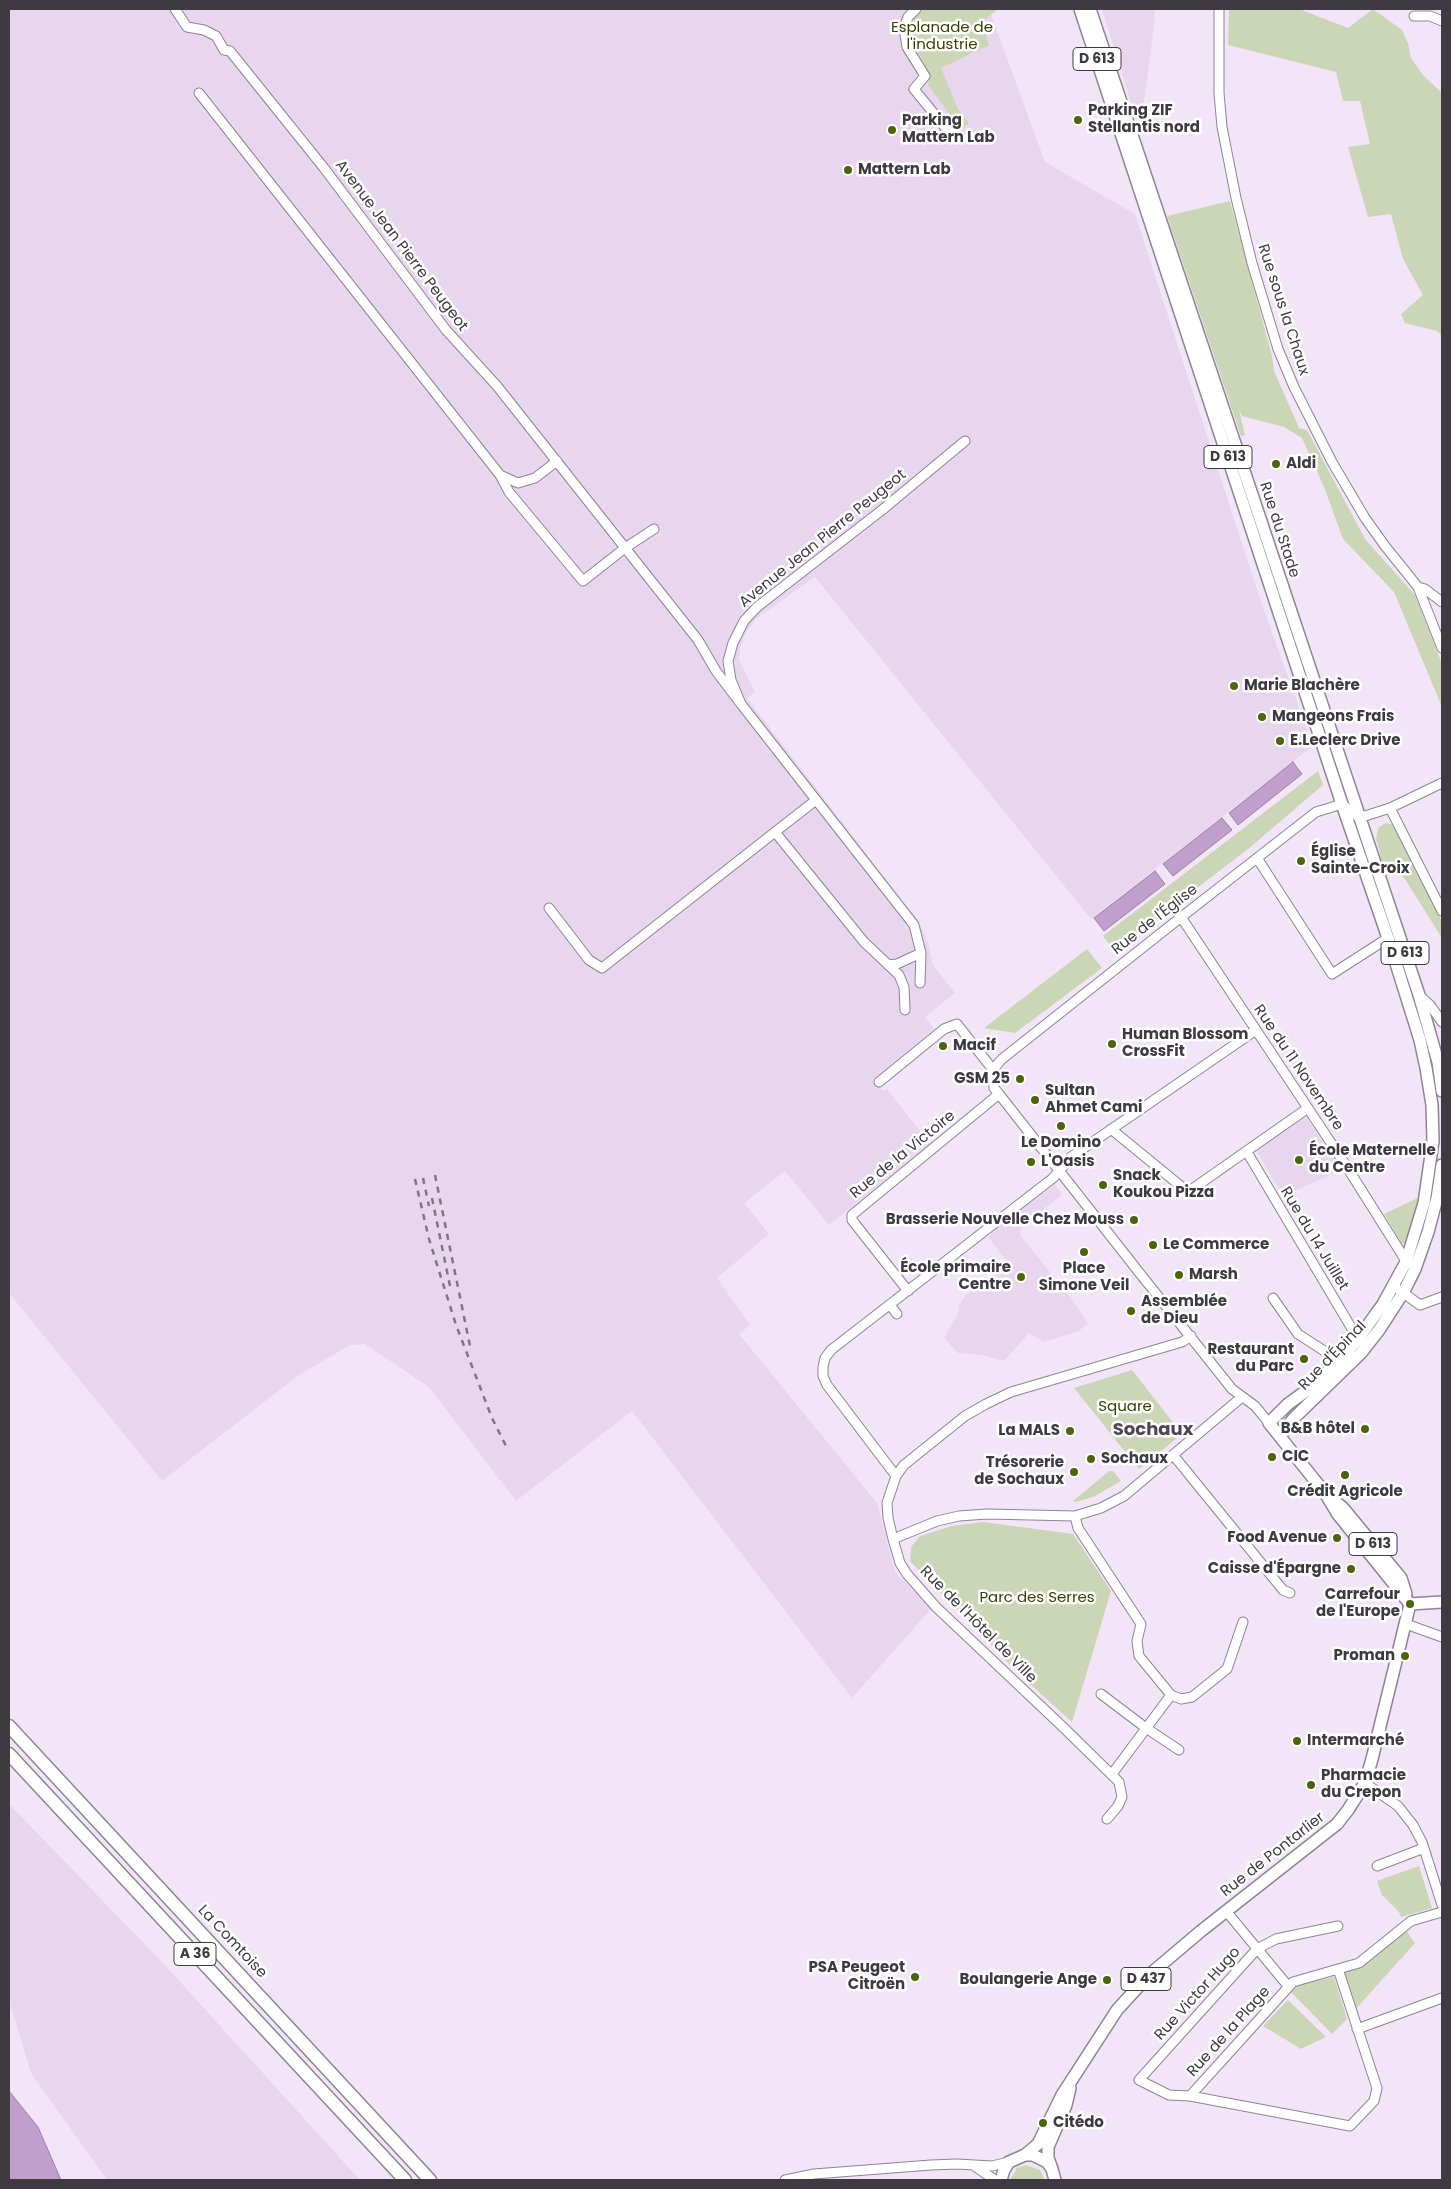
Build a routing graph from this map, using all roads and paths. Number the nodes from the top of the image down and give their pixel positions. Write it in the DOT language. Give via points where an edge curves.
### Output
graph roads {
  1 [pos="175,9"];
  2 [pos="916,9"];
  3 [pos="1080,9"];
  4 [pos="1219,9"];
  5 [pos="1092,12"];
  6 [pos="1414,16"];
  7 [pos="1442,21"];
  8 [pos="199,92"];
  9 [pos="1119,110"];
  10 [pos="952,136"];
  11 [pos="965,442"];
  12 [pos="557,461"];
  13 [pos="500,475"];
  14 [pos="654,529"];
  15 [pos="625,548"];
  16 [pos="1418,587"];
  17 [pos="1442,602"];
  18 [pos="1442,648"];
  19 [pos="741,704"];
  20 [pos="1442,783"];
  21 [pos="1348,786"];
  22 [pos="816,800"];
  23 [pos="1342,804"];
  24 [pos="1390,808"];
  25 [pos="1358,816"];
  26 [pos="775,832"];
  27 [pos="1257,858"];
  28 [pos="549,908"];
  29 [pos="1442,910"];
  30 [pos="1181,917"];
  31 [pos="1388,938"];
  32 [pos="921,954"];
  33 [pos="888,965"];
  34 [pos="920,982"];
  35 [pos="1419,995"];
  36 [pos="905,1010"];
  37 [pos="1442,1022"];
  38 [pos="1256,1030"];
  39 [pos="1441,1070"];
  40 [pos="994,1071"];
  41 [pos="879,1082"];
  42 [pos="1442,1091"];
  43 [pos="999,1094"];
  44 [pos="1308,1108"];
  45 [pos="1111,1129"];
  46 [pos="1247,1152"];
  47 [pos="1442,1165"];
  48 [pos="1059,1169"];
  49 [pos="1411,1266"];
  50 [pos="1394,1286"];
  51 [pos="908,1291"];
  52 [pos="1403,1293"];
  53 [pos="1442,1297"];
  54 [pos="1273,1298"];
  55 [pos="890,1305"];
  56 [pos="897,1314"];
  57 [pos="1191,1336"];
  58 [pos="1358,1339"];
  59 [pos="1344,1363"];
  60 [pos="1242,1397"];
  61 [pos="1269,1423"];
  62 [pos="1280,1436"];
  63 [pos="1174,1456"];
  64 [pos="896,1476"];
  65 [pos="1075,1516"];
  66 [pos="893,1539"];
  67 [pos="1290,1593"];
  68 [pos="1442,1602"];
  69 [pos="1410,1604"];
  70 [pos="1243,1622"];
  71 [pos="1406,1624"];
  72 [pos="1442,1637"];
  73 [pos="1101,1694"];
  74 [pos="1171,1695"];
  75 [pos="9,1726"];
  76 [pos="1146,1728"];
  77 [pos="1179,1750"];
  78 [pos="9,1754"];
  79 [pos="1112,1774"];
  80 [pos="1365,1783"];
  81 [pos="1107,1819"];
  82 [pos="1424,1848"];
  83 [pos="1378,1866"];
  84 [pos="1442,1905"];
  85 [pos="1226,1911"];
  86 [pos="1442,1912"];
  87 [pos="1338,1926"];
  88 [pos="1256,1949"];
  89 [pos="1338,1969"];
  90 [pos="1288,1986"];
  91 [pos="1442,1998"];
  92 [pos="1357,2029"];
  93 [pos="1072,2080"];
  94 [pos="1190,2096"];
  95 [pos="381,2127"];
  96 [pos="1025,2155"];
  97 [pos="1009,2162"];
  98 [pos="970,2164"];
  99 [pos="1054,2174"];
  100 [pos="401,2177"];
  101 [pos="430,2180"];
  102 [pos="435,2180"];
  103 [pos="785,2180"];
  104 [pos="995,2180"];
  105 [pos="1001,2180"];
  1 -- 12 [label="street, Avenue Jean Pierre Peugeot" via="188,27 216,36 224,50 230,51 324,168 446,330 497,386"];
  2 -- 10 [label="street" via="904,28 907,47 925,76 914,89"];
  3 -- 9 [label="main road, D 613"];
  4 -- 16 [label="street, Rue sous la Chaux" via="1222,127 1252,263 1278,349 1332,462 1365,518"];
  5 -- 9 [label="main road, D 613"];
  6 -- 7 [label="street" via="1430,16"];
  8 -- 13 [label="street"];
  9 -- 21 [label="main road, Rue du Stade / D 613"];
  9 -- 23 [label="main road, Rue du Stade / D 613"];
  11 -- 19 [label="street, Avenue Jean Pierre Peugeot" via="757,607 744,621 728,661 731,680"];
  12 -- 13 [label="street" via="535,478 518,483"];
  12 -- 15 [label="street, Avenue Jean Pierre Peugeot"];
  13 -- 15 [label="street" via="509,492 583,581"];
  14 -- 15 [label="street"];
  15 -- 19 [label="street, Avenue Jean Pierre Peugeot" via="698,640 716,672"];
  16 -- 17 [label="street, Rue sous la Chaux"];
  16 -- 18 [label="street"];
  19 -- 22 [label="street, Avenue Jean Pierre Peugeot"];
  20 -- 24 [label="street"];
  21 -- 23 [label="street"];
  21 -- 25 [label="main road, Rue du Stade / D 613"];
  22 -- 26 [label="street"];
  22 -- 32 [label="street, Avenue Jean Pierre Peugeot" via="914,924"];
  23 -- 25 [label="street"];
  23 -- 27 [label="street, Rue de l'Église" via="1316,812"];
  23 -- 31 [label="main road, Rue d'Épinal / D 613"];
  24 -- 25 [label="street"];
  24 -- 29 [label="street"];
  25 -- 35 [label="main road, D 613"];
  26 -- 28 [label="street" via="602,968 589,960"];
  26 -- 33 [label="street" via="864,942"];
  27 -- 30 [label="street, Rue de l'Église"];
  27 -- 31 [label="street" via="1332,974"];
  30 -- 38 [label="street, Rue du 11 Novembre"];
  30 -- 40 [label="street, Rue de l'Église" via="1012,1050"];
  31 -- 49 [label="main road, Rue d'Épinal / D 613" via="1420,1040 1432,1105 1433,1141 1428,1181"];
  32 -- 33 [label="street"];
  32 -- 34 [label="street, Avenue Jean Pierre Peugeot"];
  33 -- 36 [label="street" via="899,974 904,986"];
  35 -- 37 [label="street"];
  35 -- 39 [label="main road, D 613"];
  38 -- 44 [label="street, Rue du 11 Novembre"];
  38 -- 45 [label="street"];
  39 -- 42 [label="main road, D 613"];
  40 -- 41 [label="street" via="957,1024 944,1029"];
  40 -- 43 [label="street" via="993,1083"];
  43 -- 48 [label="street"];
  43 -- 51 [label="street, Rue de la Victoire" via="852,1215 852,1220"];
  44 -- 46 [label="street"];
  44 -- 49 [label="street, Rue du 11 Novembre"];
  45 -- 46 [label="street" via="1188,1192"];
  45 -- 48 [label="street"];
  46 -- 58 [label="street, Rue du 14 Juillet"];
  47 -- 49 [label="main road, Rue d'Épinal / D 613" via="1437,1198"];
  48 -- 51 [label="street" via="1052,1178"];
  48 -- 57 [label="street"];
  49 -- 50 [label="main road, Rue d'Épinal / D 613"];
  49 -- 52 [label="main road, Rue d'Épinal / D 613"];
  50 -- 52 [label="street"];
  50 -- 58 [label="main road, Rue d'Épinal / D 613"];
  51 -- 55 [label="street"];
  52 -- 53 [label="street" via="1420,1305"];
  52 -- 59 [label="main road, Rue d'Épinal / D 613" via="1379,1330"];
  54 -- 59 [label="street" via="1298,1334"];
  55 -- 56 [label="street"];
  55 -- 64 [label="street" via="831,1350 825,1358 823,1376"];
  57 -- 60 [label="street" via="1232,1389"];
  57 -- 64 [label="street, Rue de l'Hôtel de Ville" via="1182,1342 998,1398 965,1416 904,1465"];
  58 -- 59 [label="main road, Rue d'Épinal / D 613"];
  59 -- 61 [label="main road, Rue d'Épinal / D 613" via="1288,1404"];
  59 -- 62 [label="main road, Rue d'Épinal / D 613"];
  60 -- 61 [label="street" via="1255,1406"];
  60 -- 63 [label="street"];
  61 -- 62 [label="main road"];
  62 -- 69 [label="main road, D 613"];
  63 -- 65 [label="street" via="1117,1501"];
  63 -- 67 [label="street" via="1283,1590"];
  64 -- 66 [label="street, Rue de l'Hôtel de Ville" via="886,1510"];
  65 -- 66 [label="street" via="959,1516"];
  65 -- 74 [label="street" via="1078,1528 1141,1624 1137,1641 1139,1656"];
  66 -- 79 [label="street, Rue de l'Hôtel de Ville" via="903,1568 936,1607"];
  68 -- 69 [label="main road"];
  69 -- 71 [label="main road, Rue de Pontarlier / D 437"];
  70 -- 74 [label="street" via="1226,1669 1192,1697 1181,1699"];
  71 -- 72 [label="street"];
  71 -- 80 [label="main road, Rue de Pontarlier / D 437"];
  73 -- 76 [label="street"];
  74 -- 76 [label="street"];
  75 -- 95 [label="highway, La Comtoise / A 36"];
  76 -- 77 [label="street"];
  76 -- 79 [label="street"];
  78 -- 100 [label="highway, A 36"];
  79 -- 81 [label="street, Rue de l'Hôtel de Ville" via="1119,1782 1122,1797"];
  80 -- 82 [label="street" via="1405,1813"];
  80 -- 85 [label="main road, Rue de Pontarlier / D 437" via="1337,1824"];
  82 -- 83 [label="street"];
  82 -- 84 [label="street"];
  85 -- 88 [label="street"];
  85 -- 93 [label="main road, Rue de Pontarlier / D 437" via="1154,1970 1117,2010"];
  86 -- 89 [label="street" via="1410,1921 1359,1964"];
  87 -- 88 [label="street, Rue Victor Hugo" via="1276,1939"];
  88 -- 90 [label="street"];
  88 -- 94 [label="street, Rue Victor Hugo" via="1139,2080 1168,2095"];
  89 -- 90 [label="street" via="1297,1980"];
  89 -- 92 [label="street"];
  90 -- 94 [label="street, Rue de la Plage"];
  91 -- 92 [label="street"];
  92 -- 94 [label="street" via="1377,2095 1350,2126"];
  93 -- 96 [label="main road, Rue de Pontarlier / D 437" via="1038,2144"];
  93 -- 99 [label="main road, Rue de Pontarlier / D 437" via="1066,2105 1048,2147"];
  95 -- 101 [label="highway, La Comtoise / A 36"];
  95 -- 102 [label="highway"];
  96 -- 97 [label="main road"];
  96 -- 99 [label="main road" via="1041,2158"];
  97 -- 98 [label="street" via="1001,2166"];
  97 -- 105 [label="main road"];
  98 -- 103 [label="street" via="814,2174"];
  98 -- 104 [label="street"];
}
